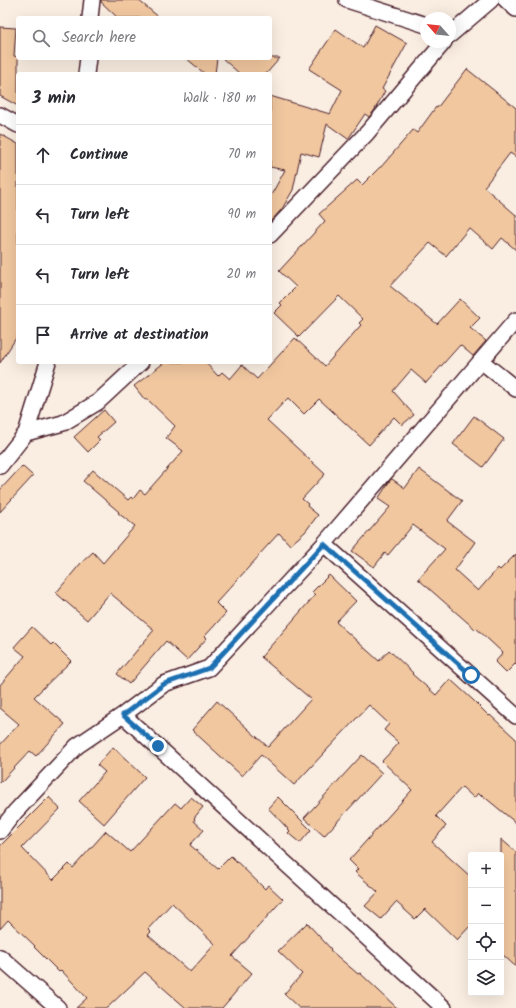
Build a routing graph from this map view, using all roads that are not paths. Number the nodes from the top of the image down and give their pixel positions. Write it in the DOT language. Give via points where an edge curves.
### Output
graph roads {
  1 [pos="92,0"];
  2 [pos="347,0"];
  3 [pos="491,0"];
  4 [pos="506,0"];
  5 [pos="516,9"];
  6 [pos="90,16"];
  7 [pos="420,23"];
  8 [pos="456,30"];
  9 [pos="439,48"];
  10 [pos="88,60"];
  11 [pos="86,72"];
  12 [pos="0,115"];
  13 [pos="16,123"];
  14 [pos="272,234"];
  15 [pos="516,320"];
  16 [pos="480,360"];
  17 [pos="47,364"];
  18 [pos="139,364"];
  19 [pos="516,389"];
  20 [pos="26,433"];
  21 [pos="0,466"];
  22 [pos="324,544"];
  23 [pos="123,715"];
  24 [pos="516,716"];
  25 [pos="0,831"];
  26 [pos="0,957"];
  27 [pos="58,1008"];
  28 [pos="444,1008"];
  1 -- 6 [label="street"];
  2 -- 7 [label="street"];
  3 -- 8 [label="street"];
  4 -- 5 [label="street"];
  9 -- 14 [label="street" via="367,133"];
  10 -- 11 [label="street"];
  12 -- 13 [label="street"];
  15 -- 16 [label="street"];
  16 -- 19 [label="street"];
  16 -- 22 [label="street"];
  17 -- 20 [label="street"];
  18 -- 20 [label="street" via="98,402 63,423"];
  20 -- 21 [label="street"];
  22 -- 23 [label="street" via="209,668 164,684"];
  22 -- 24 [label="street"];
  23 -- 25 [label="street" via="77,746"];
  23 -- 28 [label="street"];
  26 -- 27 [label="street"];
}
